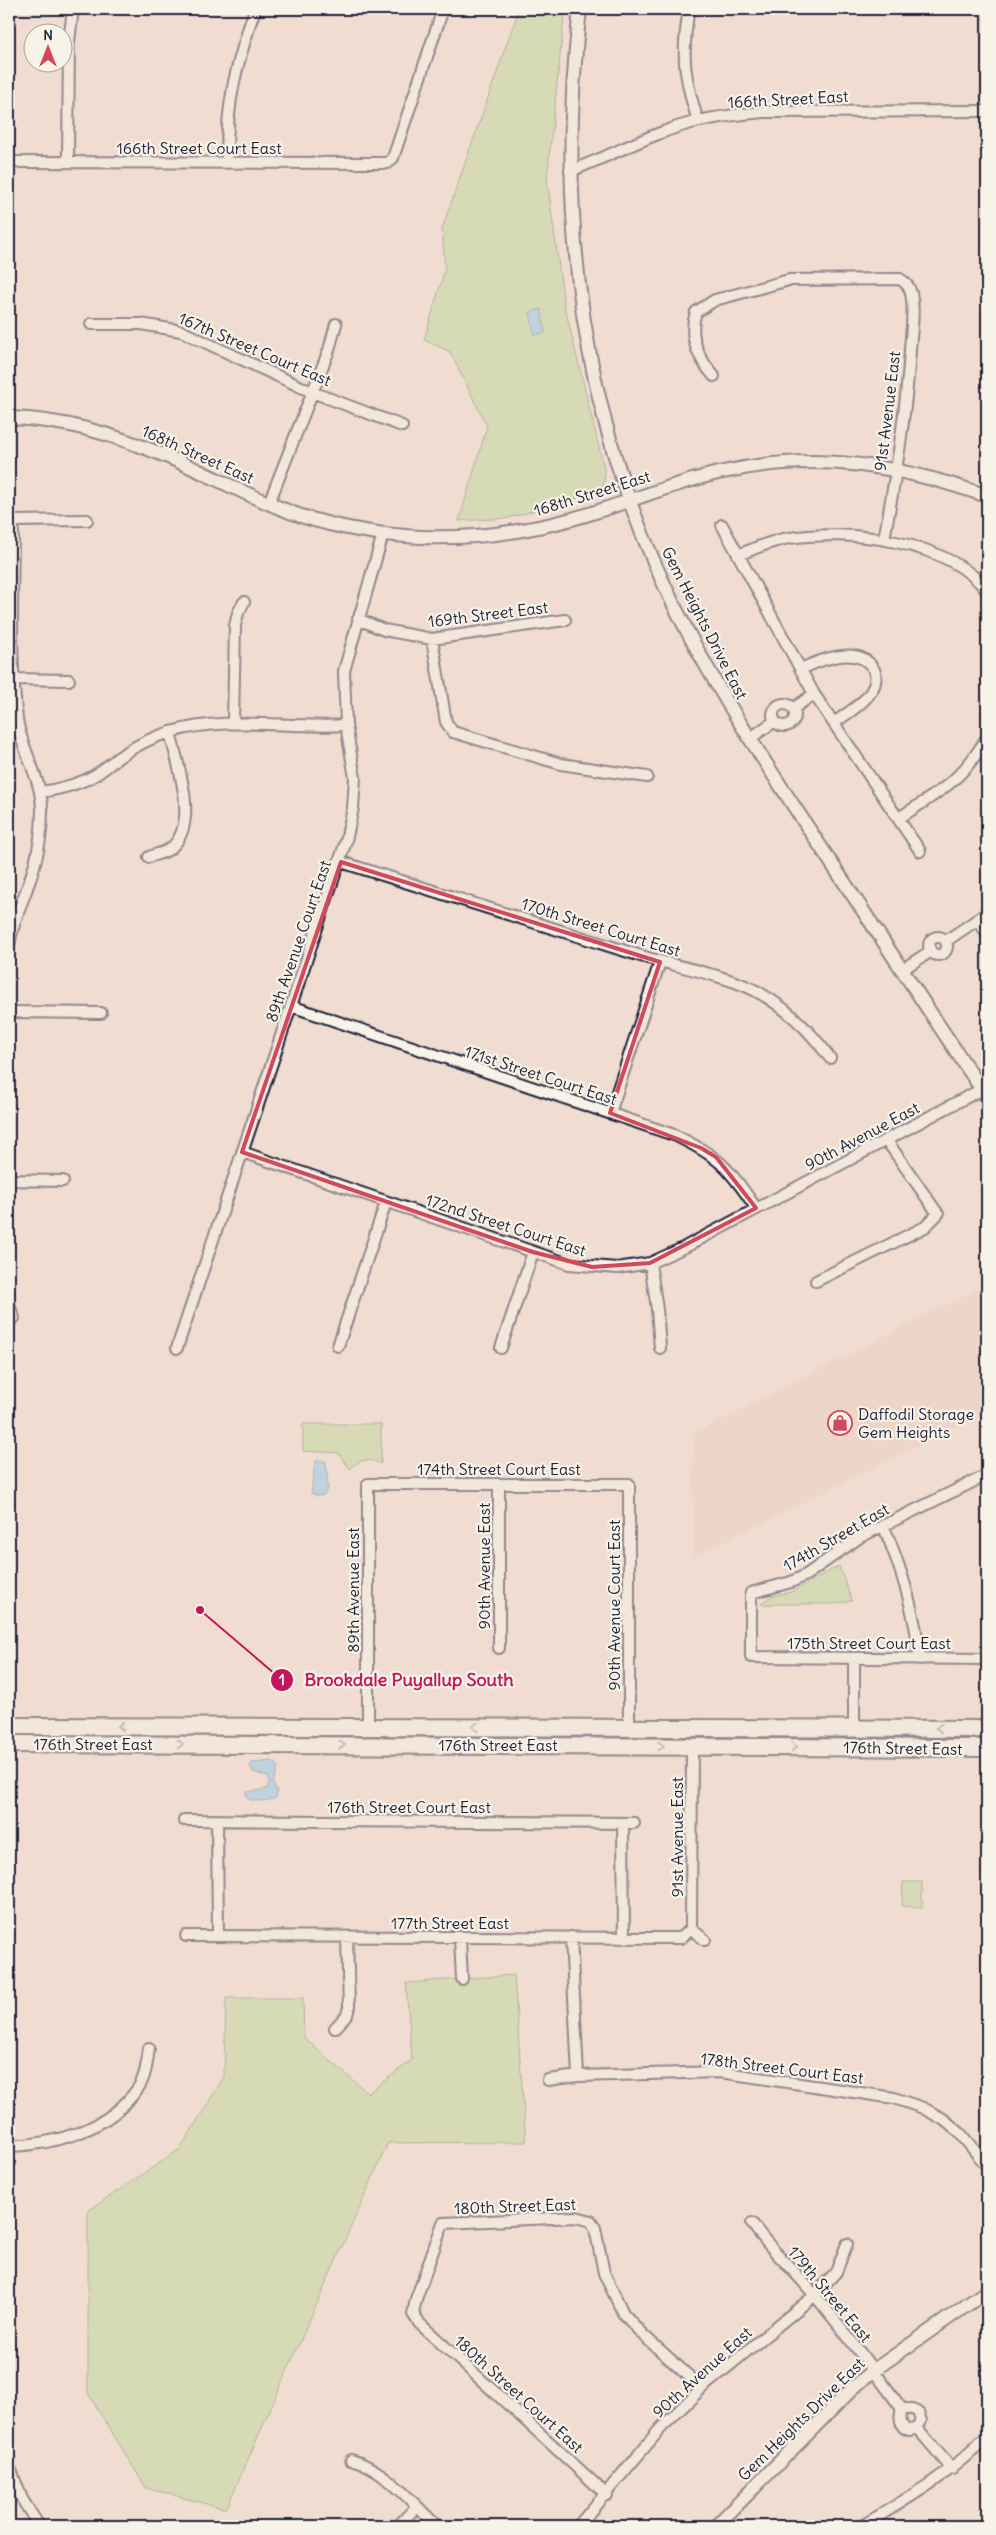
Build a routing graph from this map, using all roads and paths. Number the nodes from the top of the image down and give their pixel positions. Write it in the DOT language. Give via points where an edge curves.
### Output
graph roads {
  1 [pos="73,9"];
  2 [pos="255,9"];
  3 [pos="443,9"];
  4 [pos="580,9"];
  5 [pos="689,9"];
  6 [pos="987,111"];
  7 [pos="698,121"];
  8 [pos="9,162"];
  9 [pos="68,162"];
  10 [pos="227,163"];
  11 [pos="570,171"];
  12 [pos="92,324"];
  13 [pos="336,324"];
  14 [pos="714,376"];
  15 [pos="312,392"];
  16 [pos="9,418"];
  17 [pos="402,426"];
  18 [pos="896,470"];
  19 [pos="987,496"];
  20 [pos="630,500"];
  21 [pos="269,503"];
  22 [pos="87,520"];
  23 [pos="722,525"];
  24 [pos="383,534"];
  25 [pos="884,539"];
  26 [pos="738,555"];
  27 [pos="987,591"];
  28 [pos="244,602"];
  29 [pos="358,619"];
  30 [pos="565,620"];
  31 [pos="432,638"];
  32 [pos="801,669"];
  33 [pos="13,679"];
  34 [pos="69,680"];
  35 [pos="814,694"];
  36 [pos="794,708"];
  37 [pos="774,721"];
  38 [pos="233,722"];
  39 [pos="834,723"];
  40 [pos="346,725"];
  41 [pos="170,732"];
  42 [pos="987,736"];
  43 [pos="749,739"];
  44 [pos="648,778"];
  45 [pos="41,792"];
  46 [pos="899,818"];
  47 [pos="920,852"];
  48 [pos="149,857"];
  49 [pos="341,862"];
  50 [pos="987,913"];
  51 [pos="978,920"];
  52 [pos="987,934"];
  53 [pos="9,946"];
  54 [pos="660,962"];
  55 [pos="903,969"];
  56 [pos="292,1006"];
  57 [pos="9,1012"];
  58 [pos="101,1013"];
  59 [pos="830,1058"];
  60 [pos="984,1093"];
  61 [pos="610,1113"];
  62 [pos="887,1141"];
  63 [pos="242,1152"];
  64 [pos="9,1180"];
  65 [pos="63,1181"];
  66 [pos="386,1202"];
  67 [pos="756,1208"];
  68 [pos="533,1252"];
  69 [pos="650,1263"];
  70 [pos="816,1281"];
  71 [pos="9,1305"];
  72 [pos="14,1318"];
  73 [pos="338,1346"];
  74 [pos="177,1348"];
  75 [pos="501,1348"];
  76 [pos="660,1348"];
  77 [pos="987,1474"];
  78 [pos="368,1484"];
  79 [pos="499,1484"];
  80 [pos="629,1484"];
  81 [pos="883,1525"];
  82 [pos="499,1648"];
  83 [pos="751,1657"];
  84 [pos="854,1659"];
  85 [pos="920,1659"];
  86 [pos="987,1659"];
  87 [pos="9,1726"];
  88 [pos="365,1726"];
  89 [pos="629,1727"];
  90 [pos="806,1728"];
  91 [pos="854,1728"];
  92 [pos="987,1728"];
  93 [pos="9,1744"];
  94 [pos="224,1744"];
  95 [pos="455,1745"];
  96 [pos="692,1746"];
  97 [pos="987,1748"];
  98 [pos="184,1820"];
  99 [pos="217,1821"];
  100 [pos="623,1823"];
  101 [pos="634,1823"];
  102 [pos="691,1929"];
  103 [pos="186,1936"];
  104 [pos="218,1936"];
  105 [pos="347,1937"];
  106 [pos="571,1938"];
  107 [pos="624,1938"];
  108 [pos="460,1939"];
  109 [pos="705,1940"];
  110 [pos="462,1979"];
  111 [pos="335,2028"];
  112 [pos="148,2048"];
  113 [pos="578,2076"];
  114 [pos="548,2080"];
  115 [pos="9,2146"];
  116 [pos="987,2166"];
  117 [pos="752,2223"];
  118 [pos="443,2224"];
  119 [pos="847,2244"];
  120 [pos="987,2291"];
  121 [pos="815,2296"];
  122 [pos="874,2370"];
  123 [pos="702,2388"];
  124 [pos="902,2409"];
  125 [pos="917,2428"];
  126 [pos="987,2436"];
  127 [pos="352,2460"];
  128 [pos="9,2465"];
  129 [pos="952,2470"];
  130 [pos="607,2495"];
  131 [pos="416,2507"];
  132 [pos="39,2526"];
  133 [pos="398,2526"];
  134 [pos="437,2526"];
  135 [pos="578,2526"];
  136 [pos="716,2526"];
  137 [pos="862,2526"];
  1 -- 9 [label="street" via="69,42"];
  2 -- 10 [label="street" via="229,100"];
  3 -- 10 [label="street, 166th Street Court East" via="393,158 388,163"];
  4 -- 11 [label="street, Gem Heights Drive East" via="570,106"];
  5 -- 7 [label="street" via="684,67"];
  6 -- 7 [label="street, 166th Street East" via="764,112"];
  7 -- 11 [label="street, 166th Street East"];
  8 -- 9 [label="street, 166th Street Court East"];
  9 -- 10 [label="street, 166th Street Court East"];
  11 -- 20 [label="street, Gem Heights Drive East" via="572,230 588,345 609,433"];
  12 -- 15 [label="street, 167th Street Court East" via="141,324 181,331"];
  13 -- 15 [label="street"];
  14 -- 18 [label="street, 91st Avenue East" via="703,364 694,344 694,319 698,309 715,300 789,280 900,279 909,286 912,307 902,439"];
  15 -- 17 [label="street, 167th Street Court East"];
  15 -- 21 [label="street"];
  16 -- 21 [label="street, 168th Street East" via="56,421 94,430 167,456"];
  18 -- 19 [label="street, 168th Street East" via="924,475"];
  18 -- 20 [label="street, 168th Street East" via="869,464 768,464 704,477"];
  18 -- 25 [label="street, 91st Avenue East"];
  20 -- 24 [label="street, 168th Street East" via="540,527 491,534 423,537"];
  20 -- 43 [label="street, Gem Heights Drive East" via="670,598"];
  21 -- 24 [label="street, 168th Street East" via="324,522"];
  22 -- 33 [label="street" via="13,521"];
  23 -- 26 [label="street"];
  24 -- 29 [label="street, 89th Avenue Court East"];
  25 -- 26 [label="street" via="796,538 769,543"];
  25 -- 27 [label="street" via="922,549 958,565"];
  26 -- 32 [label="street"];
  28 -- 38 [label="street" via="235,626"];
  29 -- 31 [label="street, 169th Street East" via="384,630"];
  29 -- 40 [label="street, 89th Avenue Court East" via="344,671"];
  30 -- 31 [label="street, 169th Street East"];
  31 -- 44 [label="street" via="446,722 453,732 570,766"];
  32 -- 35 [label="street"];
  32 -- 39 [label="street" via="832,657 852,656 865,659 872,665 876,672 873,689"];
  33 -- 34 [label="street"];
  33 -- 45 [label="street" via="17,721"];
  35 -- 36 [label="street"];
  35 -- 39 [label="street"];
  36 -- 37 [label="street" via="786,704 778,706 773,713"];
  36 -- 37 [label="street" via="795,717 791,724 782,726"];
  37 -- 43 [label="street"];
  38 -- 40 [label="street"];
  38 -- 41 [label="street"];
  39 -- 46 [label="street"];
  40 -- 49 [label="street, 89th Avenue Court East" via="354,762 355,793"];
  41 -- 45 [label="street" via="135,746 96,775 75,785"];
  41 -- 48 [label="street" via="186,820 183,831 171,848"];
  42 -- 46 [label="street" via="977,754 952,783"];
  43 -- 55 [label="street, Gem Heights Drive East"];
  45 -- 53 [label="street" via="38,850 33,872 18,906"];
  46 -- 47 [label="street"];
  49 -- 54 [label="street, 170th Street Court East"];
  49 -- 56 [label="street, 89th Avenue Court East"];
  50 -- 51 [label="street"];
  51 -- 52 [label="street"];
  51 -- 55 [label="street" via="946,941 948,948 943,954 936,955 930,951"];
  54 -- 59 [label="street, 170th Street Court East" via="756,991 798,1020"];
  54 -- 61 [label="street"];
  55 -- 60 [label="street, Gem Heights Drive East"];
  56 -- 61 [label="street, 171st Street Court East"];
  56 -- 63 [label="street, 89th Avenue Court East"];
  57 -- 58 [label="street"];
  60 -- 62 [label="street, 90th Avenue East"];
  61 -- 67 [label="street, 171st Street Court East" via="674,1135 716,1157"];
  62 -- 67 [label="street, 90th Avenue East"];
  62 -- 70 [label="street" via="938,1214 925,1227"];
  63 -- 66 [label="street, 172nd Street Court East"];
  63 -- 74 [label="street, 89th Avenue Court East"];
  64 -- 65 [label="street"];
  66 -- 68 [label="street, 172nd Street Court East"];
  66 -- 73 [label="street"];
  67 -- 69 [label="street, 172nd Street Court East"];
  68 -- 69 [label="street, 172nd Street Court East" via="569,1264 592,1267 617,1268"];
  68 -- 75 [label="street"];
  69 -- 76 [label="street"];
  71 -- 72 [label="street"];
  77 -- 81 [label="street, 174th Street East"];
  78 -- 79 [label="street, 174th Street Court East"];
  78 -- 88 [label="street, 89th Avenue East"];
  79 -- 80 [label="street, 174th Street Court East"];
  79 -- 82 [label="street, 90th Avenue East"];
  80 -- 89 [label="street, 90th Avenue Court East"];
  81 -- 83 [label="street, 174th Street East" via="806,1575 792,1582 751,1592"];
  81 -- 85 [label="street" via="905,1578 916,1623"];
  83 -- 84 [label="street, 175th Street Court East"];
  84 -- 85 [label="street, 175th Street Court East"];
  84 -- 91 [label="street"];
  85 -- 86 [label="street, 175th Street Court East"];
  88 -- 87 [label="main road, 176th Street East, one-way"];
  89 -- 88 [label="main road, 176th Street East, one-way"];
  88 -- 94 [label="main road" via="324,1734 232,1734"];
  89 -- 90 [label="main road, 176th Street East"];
  89 -- 95 [label="main road" via="623,1736 509,1736"];
  90 -- 91 [label="main road, 176th Street East"];
  90 -- 96 [label="main road" via="772,1735 698,1736"];
  92 -- 91 [label="main road, 176th Street East, one-way"];
  93 -- 94 [label="main road, 176th Street East, one-way"];
  94 -- 95 [label="main road, 176th Street East, one-way"];
  95 -- 96 [label="main road, 176th Street East, one-way"];
  96 -- 97 [label="main road, 176th Street East, one-way"];
  96 -- 102 [label="street, 91st Avenue East"];
  98 -- 99 [label="street, 176th Street Court East"];
  99 -- 100 [label="street, 176th Street Court East"];
  99 -- 104 [label="street"];
  100 -- 101 [label="street, 176th Street Court East"];
  100 -- 107 [label="street"];
  102 -- 107 [label="street, 177th Street East" via="681,1938"];
  102 -- 109 [label="street"];
  103 -- 104 [label="street, 177th Street East"];
  104 -- 105 [label="street, 177th Street East"];
  105 -- 108 [label="street, 177th Street East"];
  105 -- 111 [label="street" via="349,2007 347,2015"];
  106 -- 107 [label="street, 177th Street East"];
  106 -- 108 [label="street, 177th Street East"];
  106 -- 113 [label="street"];
  108 -- 110 [label="street"];
  112 -- 115 [label="street" via="139,2088 105,2120 86,2131 57,2140"];
  113 -- 114 [label="street, 178th Street Court East"];
  113 -- 116 [label="street, 178th Street Court East" via="720,2072 894,2098 942,2119 960,2133"];
  117 -- 121 [label="street, 179th Street East" via="766,2244"];
  118 -- 123 [label="street, 180th Street East" via="576,2217 590,2221 596,2228 604,2273 623,2313"];
  118 -- 130 [label="street, 180th Street Court East" via="413,2314"];
  119 -- 121 [label="street, 90th Avenue East" via="836,2272"];
  120 -- 122 [label="street, Gem Heights Drive East"];
  121 -- 122 [label="street, 179th Street East"];
  121 -- 123 [label="street, 90th Avenue East"];
  122 -- 124 [label="street, 179th Street East"];
  122 -- 136 [label="street, Gem Heights Drive East"];
  123 -- 130 [label="street, 90th Avenue East" via="661,2428"];
  124 -- 125 [label="street, 179th Street East" via="918,2412 920,2421"];
  124 -- 125 [label="street, 179th Street East" via="900,2420 904,2428 909,2431"];
  125 -- 129 [label="street, 179th Street East"];
  126 -- 129 [label="street"];
  127 -- 131 [label="street" via="382,2474"];
  128 -- 132 [label="street" via="22,2499"];
  129 -- 137 [label="street"];
  130 -- 135 [label="street, 90th Avenue East"];
  131 -- 133 [label="street"];
  131 -- 134 [label="street"];
}
